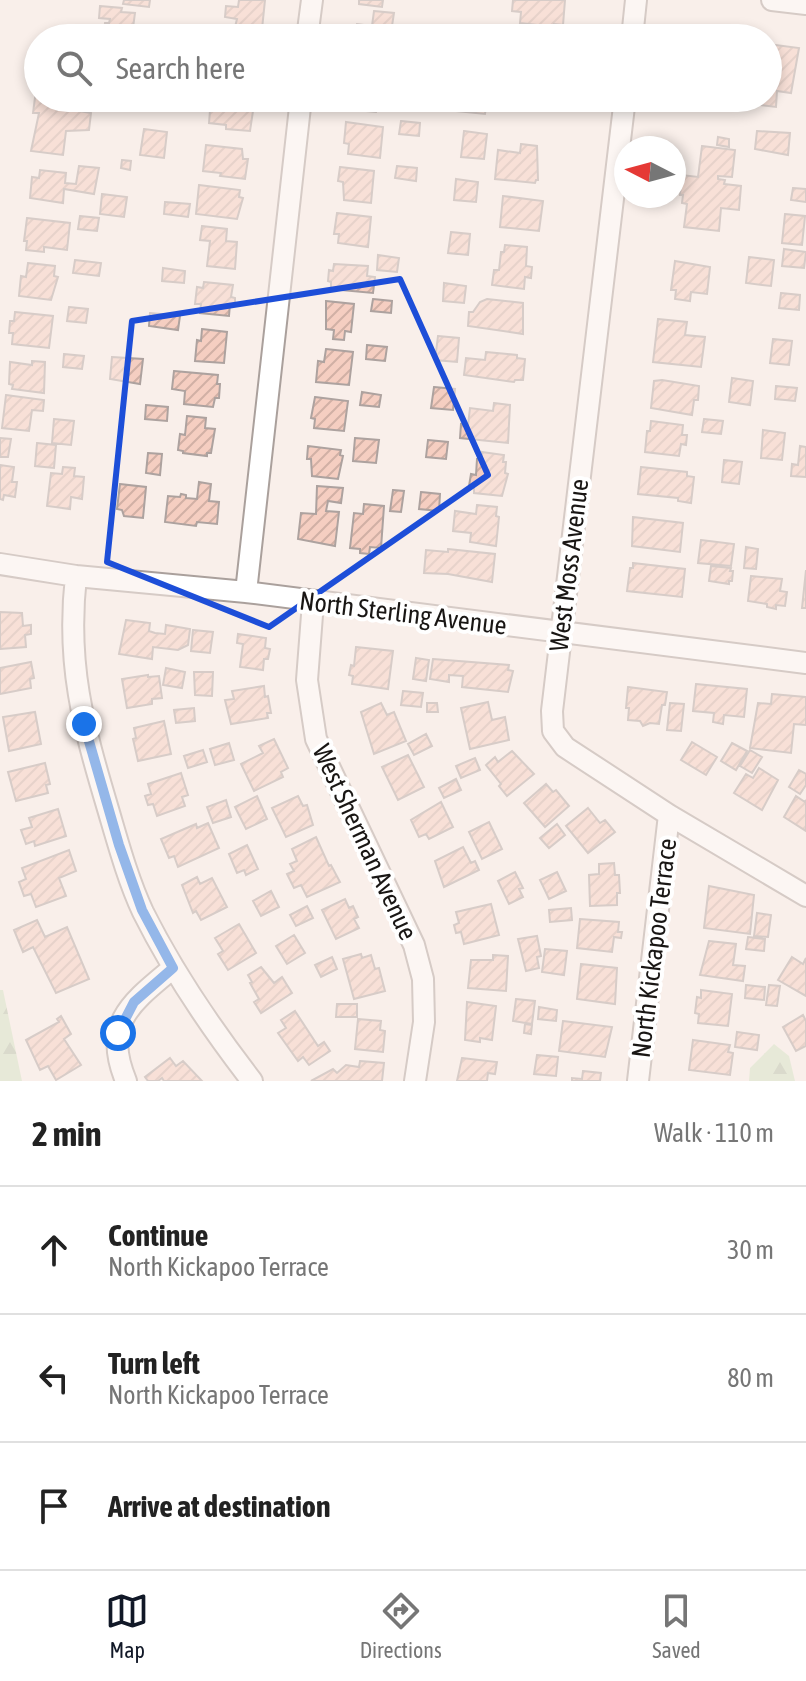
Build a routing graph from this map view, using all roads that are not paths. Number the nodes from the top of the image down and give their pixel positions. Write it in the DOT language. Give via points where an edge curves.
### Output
graph roads {
  1 [pos="312,0"];
  2 [pos="636,0"];
  3 [pos="772,0"];
  4 [pos="800,2"];
  5 [pos="309,24"];
  6 [pos="633,24"];
  7 [pos="299,112"];
  8 [pos="623,112"];
  9 [pos="0,564"];
  10 [pos="76,576"];
  11 [pos="246,592"];
  12 [pos="313,602"];
  13 [pos="561,634"];
  14 [pos="806,663"];
  15 [pos="669,815"];
  16 [pos="806,896"];
  17 [pos="173,968"];
  18 [pos="126,1081"];
  19 [pos="252,1081"];
  20 [pos="415,1081"];
  21 [pos="638,1081"];
  1 -- 5 [label="street"];
  2 -- 6 [label="street"];
  3 -- 4 [label="street"];
  7 -- 11 [label="street"];
  8 -- 13 [label="street, West Moss Avenue"];
  9 -- 10 [label="street, North Sterling Avenue"];
  10 -- 11 [label="street, North Sterling Avenue"];
  10 -- 17 [label="street" via="71,625 84,724 142,910"];
  11 -- 12 [label="street, North Sterling Avenue"];
  12 -- 13 [label="street, North Sterling Avenue"];
  12 -- 20 [label="street, West Sherman Avenue" via="307,680 316,739 414,945 423,979 424,1022"];
  13 -- 14 [label="street, North Sterling Avenue"];
  13 -- 15 [label="street, West Moss Avenue" via="553,731 565,747"];
  15 -- 16 [label="street, West Moss Avenue"];
  15 -- 21 [label="street, North Kickapoo Terrace"];
  17 -- 18 [label="street" via="134,1002 119,1028 116,1053"];
  17 -- 19 [label="street"];
}
